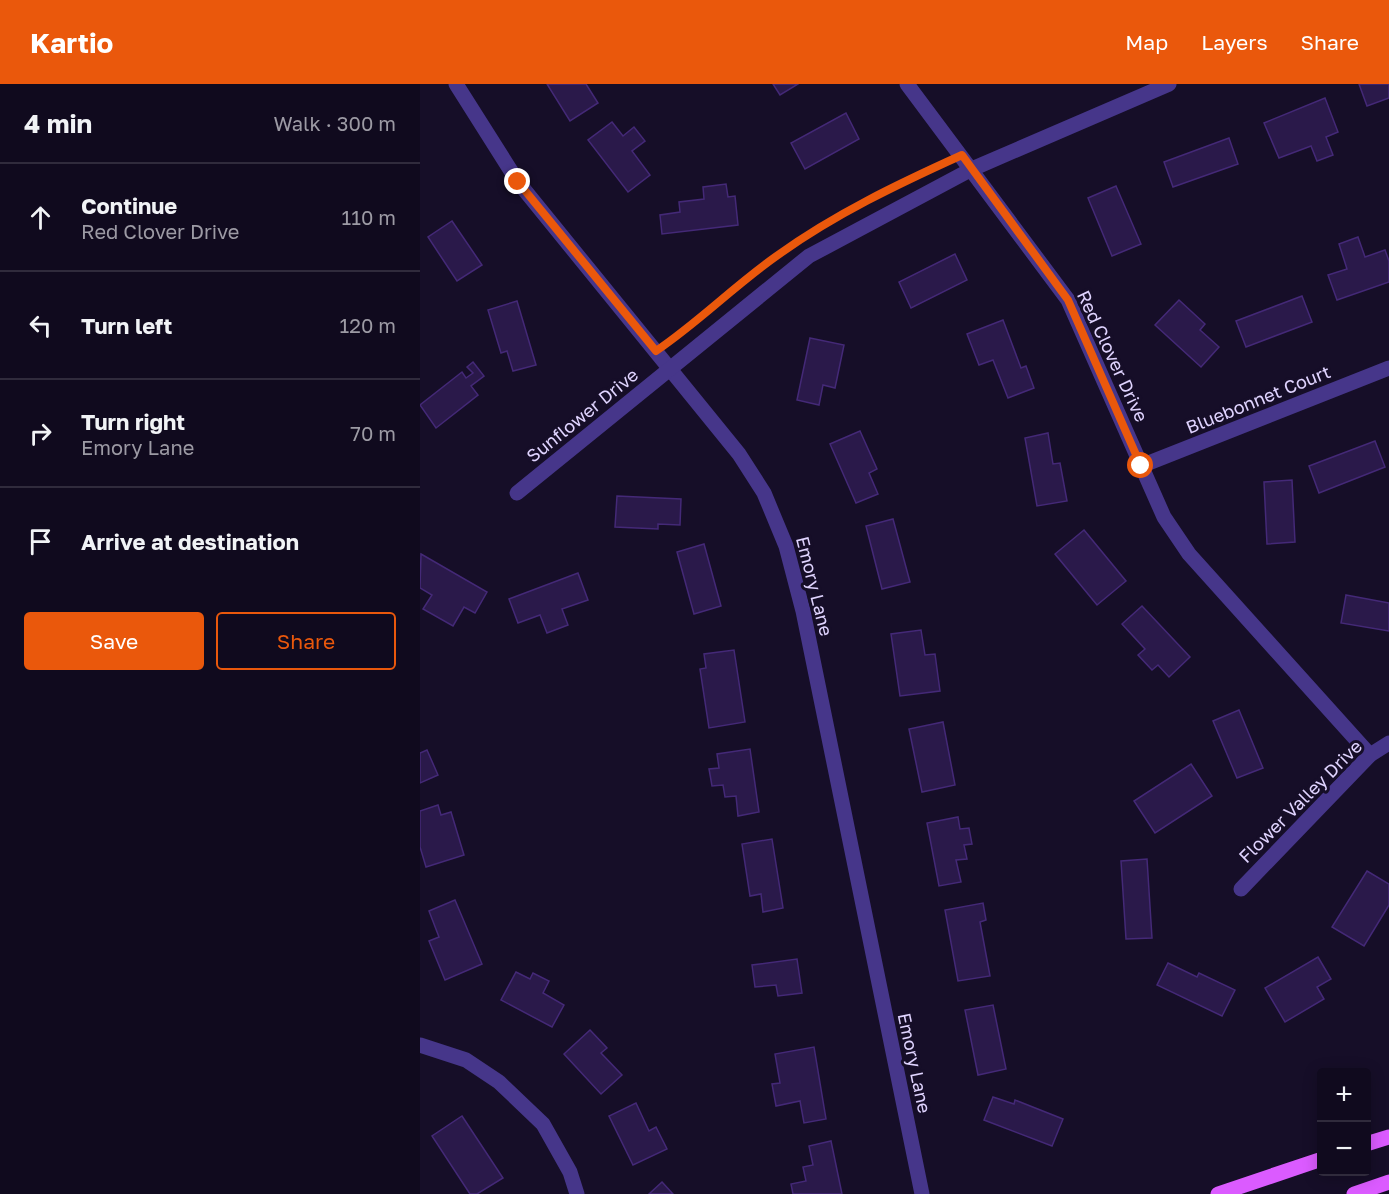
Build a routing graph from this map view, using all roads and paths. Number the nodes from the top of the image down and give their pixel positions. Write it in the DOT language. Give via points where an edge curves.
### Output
graph roads {
  1 [pos="456,84"];
  2 [pos="908,84"];
  3 [pos="1169,84"];
  4 [pos="972,169"];
  5 [pos="925,172"];
  6 [pos="813,231"];
  7 [pos="786,250"];
  8 [pos="726,298"];
  9 [pos="670,368"];
  10 [pos="1389,368"];
  11 [pos="1141,466"];
  12 [pos="517,493"];
  13 [pos="1389,743"];
  14 [pos="1370,755"];
  15 [pos="1241,889"];
  16 [pos="420,1045"];
  17 [pos="1389,1137"];
  18 [pos="1371,1142"];
  19 [pos="1317,1161"];
  20 [pos="1389,1182"];
  21 [pos="577,1194"];
  22 [pos="922,1194"];
  23 [pos="1218,1194"];
  24 [pos="1354,1194"];
  1 -- 9 [label="street, Emory Lane" via="518,182"];
  2 -- 4 [label="street, Red Clover Drive"];
  3 -- 4 [label="street, Sunflower Drive"];
  4 -- 9 [label="street, Sunflower Drive" via="809,256"];
  4 -- 11 [label="street, Red Clover Drive" via="1068,300"];
  5 -- 6 [label="path"];
  7 -- 8 [label="path"];
  9 -- 12 [label="street, Sunflower Drive"];
  9 -- 22 [label="street, Emory Lane" via="739,454 764,493 786,546 803,612"];
  10 -- 11 [label="street, Bluebonnet Court"];
  11 -- 14 [label="street, Red Clover Drive" via="1164,517 1189,554"];
  13 -- 14 [label="street, Flower Valley Drive"];
  14 -- 15 [label="street, Flower Valley Drive"];
  16 -- 21 [label="street" via="466,1060 499,1082 536,1117 570,1172"];
  17 -- 18 [label="main road"];
  19 -- 23 [label="main road"];
  20 -- 24 [label="main road"];
}
